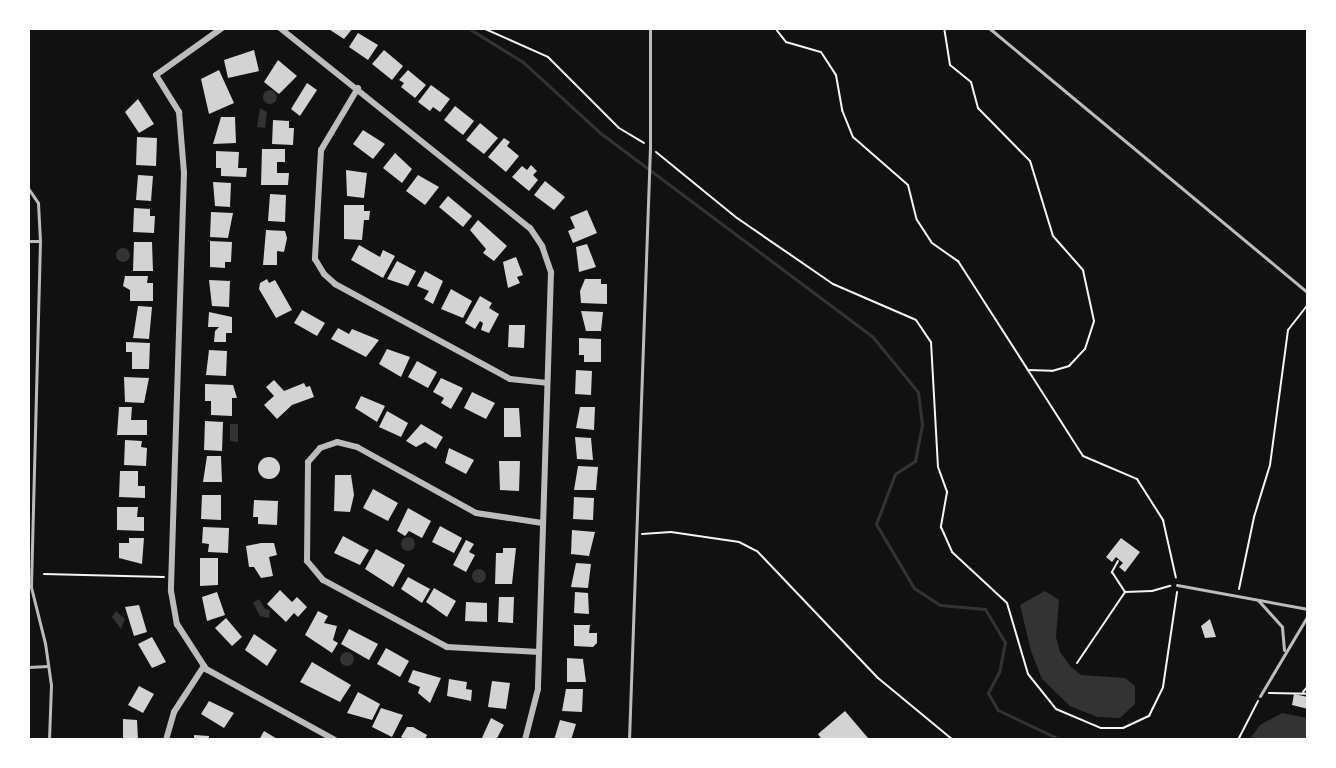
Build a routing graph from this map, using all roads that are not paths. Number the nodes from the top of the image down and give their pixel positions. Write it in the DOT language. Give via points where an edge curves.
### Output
graph roads {
  1 [pos="222,28"];
  2 [pos="280,28"];
  3 [pos="650,28"];
  4 [pos="990,28"];
  5 [pos="358,88"];
  6 [pos="28,188"];
  7 [pos="28,241"];
  8 [pos="39,241"];
  9 [pos="1308,293"];
  10 [pos="547,383"];
  11 [pos="31,455"];
  12 [pos="542,523"];
  13 [pos="1178,585"];
  14 [pos="30,587"];
  15 [pos="1257,599"];
  16 [pos="1308,609"];
  17 [pos="1308,615"];
  18 [pos="539,652"];
  19 [pos="1284,652"];
  20 [pos="48,666"];
  21 [pos="204,666"];
  22 [pos="28,667"];
  23 [pos="1260,696"];
  24 [pos="332,739"];
  25 [pos="49,740"];
  26 [pos="166,740"];
  27 [pos="525,740"];
  28 [pos="629,740"];
  1 -- 21 [label="street" via="156,75 178,112 184,173 171,578 177,624"];
  2 -- 5 [label="street"];
  3 -- 28 [label="lane" via="651,147"];
  4 -- 9 [label="lane"];
  5 -- 10 [label="street" via="530,228 542,246 551,272 552,297"];
  5 -- 10 [label="street" via="321,150 315,258 324,274 335,284 510,379"];
  6 -- 8 [label="lane" via="38,203"];
  7 -- 8 [label="lane"];
  8 -- 11 [label="lane"];
  10 -- 12 [label="street"];
  11 -- 14 [label="lane"];
  12 -- 18 [label="street"];
  12 -- 18 [label="street" via="476,513 357,447 337,442 320,448 308,462 307,561 323,580 447,647"];
  13 -- 15 [label="lane"];
  14 -- 20 [label="lane"];
  15 -- 16 [label="lane"];
  15 -- 19 [label="lane" via="1282,627"];
  17 -- 19 [label="lane"];
  18 -- 27 [label="street" via="538,689"];
  19 -- 23 [label="lane"];
  20 -- 22 [label="lane"];
  20 -- 25 [label="lane"];
  21 -- 24 [label="street"];
  21 -- 26 [label="street" via="174,712"];
}
